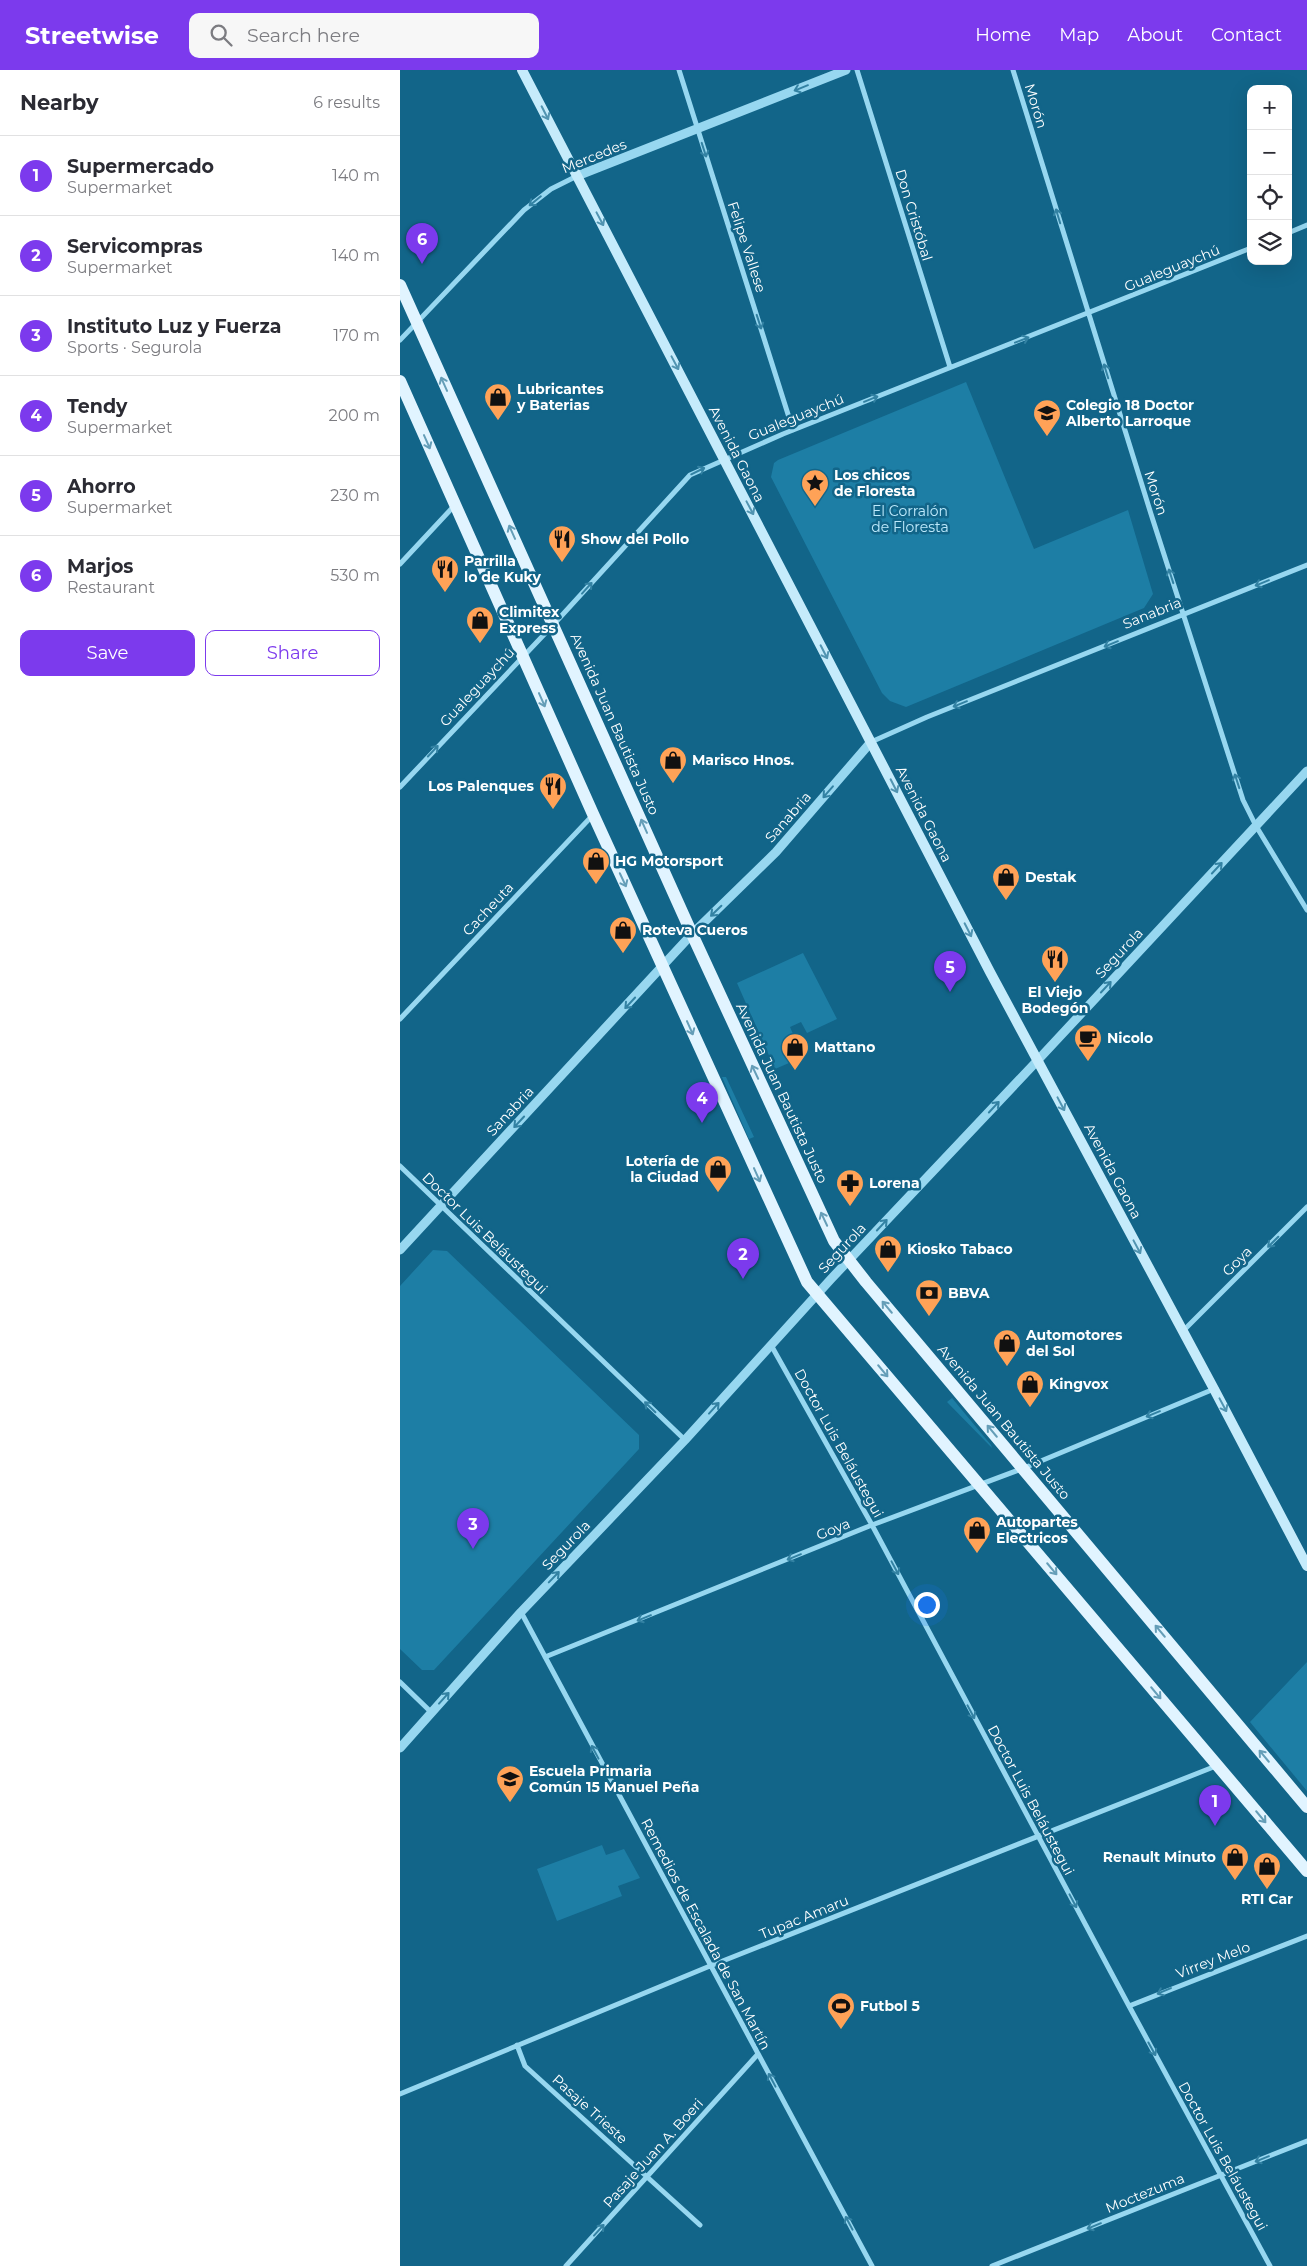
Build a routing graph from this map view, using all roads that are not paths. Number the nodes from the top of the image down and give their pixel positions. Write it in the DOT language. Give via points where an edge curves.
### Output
graph roads {
  1 [pos="522,70"];
  2 [pos="679,70"];
  3 [pos="846,70"];
  4 [pos="856,70"];
  5 [pos="1013,70"];
  6 [pos="698,129"];
  7 [pos="577,176"];
  8 [pos="1307,225"];
  9 [pos="1292,231"];
  10 [pos="1247,250"];
  11 [pos="400,285"];
  12 [pos="1088,314"];
  13 [pos="416,322"];
  14 [pos="400,340"];
  15 [pos="950,368"];
  16 [pos="400,382"];
  17 [pos="793,430"];
  18 [pos="724,458"];
  19 [pos="456,504"];
  20 [pos="400,564"];
  21 [pos="1307,565"];
  22 [pos="1184,615"];
  23 [pos="554,624"];
  24 [pos="523,655"];
  25 [pos="871,742"];
  26 [pos="1307,770"];
  27 [pos="400,787"];
  28 [pos="593,814"];
  29 [pos="1256,826"];
  30 [pos="1307,910"];
  31 [pos="692,934"];
  32 [pos="663,967"];
  33 [pos="400,1019"];
  34 [pos="1038,1061"];
  35 [pos="400,1166"];
  36 [pos="441,1206"];
  37 [pos="1307,1207"];
  38 [pos="400,1250"];
  39 [pos="849,1260"];
  40 [pos="817,1295"];
  41 [pos="1183,1331"];
  42 [pos="771,1345"];
  43 [pos="1214,1389"];
  44 [pos="685,1440"];
  45 [pos="1024,1468"];
  46 [pos="980,1484"];
  47 [pos="872,1525"];
  48 [pos="1307,1566"];
  49 [pos="521,1612"];
  50 [pos="545,1658"];
  51 [pos="400,1682"];
  52 [pos="432,1713"];
  53 [pos="400,1748"];
  54 [pos="1217,1765"];
  55 [pos="1307,1806"];
  56 [pos="1038,1836"];
  57 [pos="1307,1871"];
  58 [pos="1307,1936"];
  59 [pos="710,1966"];
  60 [pos="1129,2006"];
  61 [pos="517,2045"];
  62 [pos="758,2054"];
  63 [pos="400,2094"];
  64 [pos="1307,2141"];
  65 [pos="1222,2175"];
  66 [pos="647,2177"];
  67 [pos="700,2225"];
  68 [pos="566,2266"];
  69 [pos="872,2266"];
  70 [pos="992,2266"];
  71 [pos="1270,2266"];
  1 -- 7 [label="main road, Avenida Gaona, one-way"];
  2 -- 6 [label="street, Felipe Vallese"];
  3 -- 6 [label="street, Mercedes, one-way"];
  4 -- 15 [label="street, Don Cristóbal"];
  12 -- 5 [label="street, Morón, one-way"];
  6 -- 7 [label="street, Mercedes"];
  6 -- 17 [label="street, Felipe Vallese, one-way"];
  7 -- 13 [label="street, Mercedes, one-way" via="552,189 524,210"];
  7 -- 18 [label="main road, Avenida Gaona, one-way"];
  8 -- 9 [label="street"];
  10 -- 12 [label="street, Gualeguaychú"];
  11 -- 13 [label="main road, Avenida Juan Bautista Justo"];
  15 -- 12 [label="street, Gualeguaychú, one-way"];
  22 -- 12 [label="street, Morón, one-way"];
  13 -- 14 [label="street, Mercedes"];
  23 -- 13 [label="main road, Avenida Juan Bautista Justo, one-way"];
  17 -- 15 [label="street, Gualeguaychú, one-way"];
  16 -- 19 [label="main road, one-way"];
  17 -- 18 [label="street, Gualeguaychú"];
  23 -- 18 [label="street, Gualeguaychú, one-way" via="690,474"];
  18 -- 25 [label="main road, Avenida Gaona, one-way"];
  19 -- 20 [label="street"];
  19 -- 24 [label="main road"];
  21 -- 22 [label="street, Sanabria, one-way"];
  22 -- 25 [label="street, Sanabria, one-way" via="927,716"];
  29 -- 22 [label="street, Morón, one-way" via="1243,800"];
  23 -- 24 [label="street, Gualeguaychú"];
  31 -- 23 [label="main road, Avenida Juan Bautista Justo, one-way"];
  27 -- 24 [label="street, Gualeguaychú, one-way"];
  24 -- 28 [label="main road, one-way"];
  25 -- 31 [label="street, Sanabria, one-way" via="776,852"];
  25 -- 34 [label="main road, Avenida Gaona, one-way"];
  26 -- 29 [label="street, Segurola"];
  28 -- 32 [label="main road, one-way"];
  28 -- 33 [label="street, Cacheuta"];
  29 -- 30 [label="street, Morón"];
  34 -- 29 [label="street, Segurola, one-way"];
  31 -- 32 [label="street, Sanabria"];
  39 -- 31 [label="main road, Avenida Juan Bautista Justo, one-way" via="834,1241"];
  32 -- 36 [label="street, Sanabria, one-way"];
  32 -- 40 [label="main road, one-way" via="802,1273"];
  39 -- 34 [label="street, Segurola, one-way"];
  34 -- 41 [label="main road, Avenida Gaona, one-way"];
  35 -- 36 [label="street, Doctor Luis Beláustegui"];
  36 -- 38 [label="street, Sanabria"];
  44 -- 36 [label="street, Doctor Luis Beláustegui, one-way"];
  37 -- 41 [label="street, Goya, one-way"];
  39 -- 40 [label="street, Segurola"];
  45 -- 39 [label="main road, Avenida Juan Bautista Justo, one-way"];
  40 -- 42 [label="street, Segurola"];
  40 -- 46 [label="main road, one-way"];
  41 -- 43 [label="main road, Avenida Gaona"];
  44 -- 42 [label="street, Segurola, one-way"];
  42 -- 47 [label="street, Doctor Luis Beláustegui"];
  43 -- 45 [label="street, Goya, one-way"];
  43 -- 48 [label="main road, Avenida Gaona, one-way"];
  49 -- 44 [label="street, Segurola, one-way"];
  45 -- 46 [label="street, Goya"];
  55 -- 45 [label="main road, Avenida Juan Bautista Justo, one-way"];
  46 -- 47 [label="street, Goya"];
  46 -- 54 [label="main road, one-way"];
  47 -- 50 [label="street, Goya, one-way"];
  47 -- 56 [label="street, Doctor Luis Beláustegui, one-way"];
  49 -- 50 [label="street, Remedios de Escalada de San Martín"];
  52 -- 49 [label="street, Segurola, one-way"];
  59 -- 50 [label="street, Remedios de Escalada de San Martín, one-way"];
  51 -- 52 [label="street"];
  52 -- 53 [label="street, Segurola"];
  54 -- 56 [label="street, Tupac Amaru"];
  54 -- 57 [label="main road, one-way"];
  56 -- 59 [label="street, Tupac Amaru"];
  56 -- 60 [label="street, Doctor Luis Beláustegui, one-way"];
  58 -- 60 [label="street, Virrey Melo, one-way"];
  59 -- 61 [label="street, Tupac Amaru"];
  59 -- 62 [label="street, Remedios de Escalada de San Martín"];
  60 -- 65 [label="street, Doctor Luis Beláustegui, one-way"];
  61 -- 63 [label="street, Tupac Amaru"];
  61 -- 66 [label="street, Pasaje Trieste" via="525,2066"];
  62 -- 66 [label="street, Pasaje Juan A. Boeri"];
  69 -- 62 [label="street, Remedios de Escalada de San Martín, one-way"];
  64 -- 65 [label="street, Moctezuma, one-way"];
  65 -- 70 [label="street, Moctezuma, one-way"];
  65 -- 71 [label="street, Doctor Luis Beláustegui"];
  66 -- 67 [label="street, Pasaje Trieste"];
  68 -- 66 [label="street, Pasaje Juan A. Boeri, one-way"];
}
